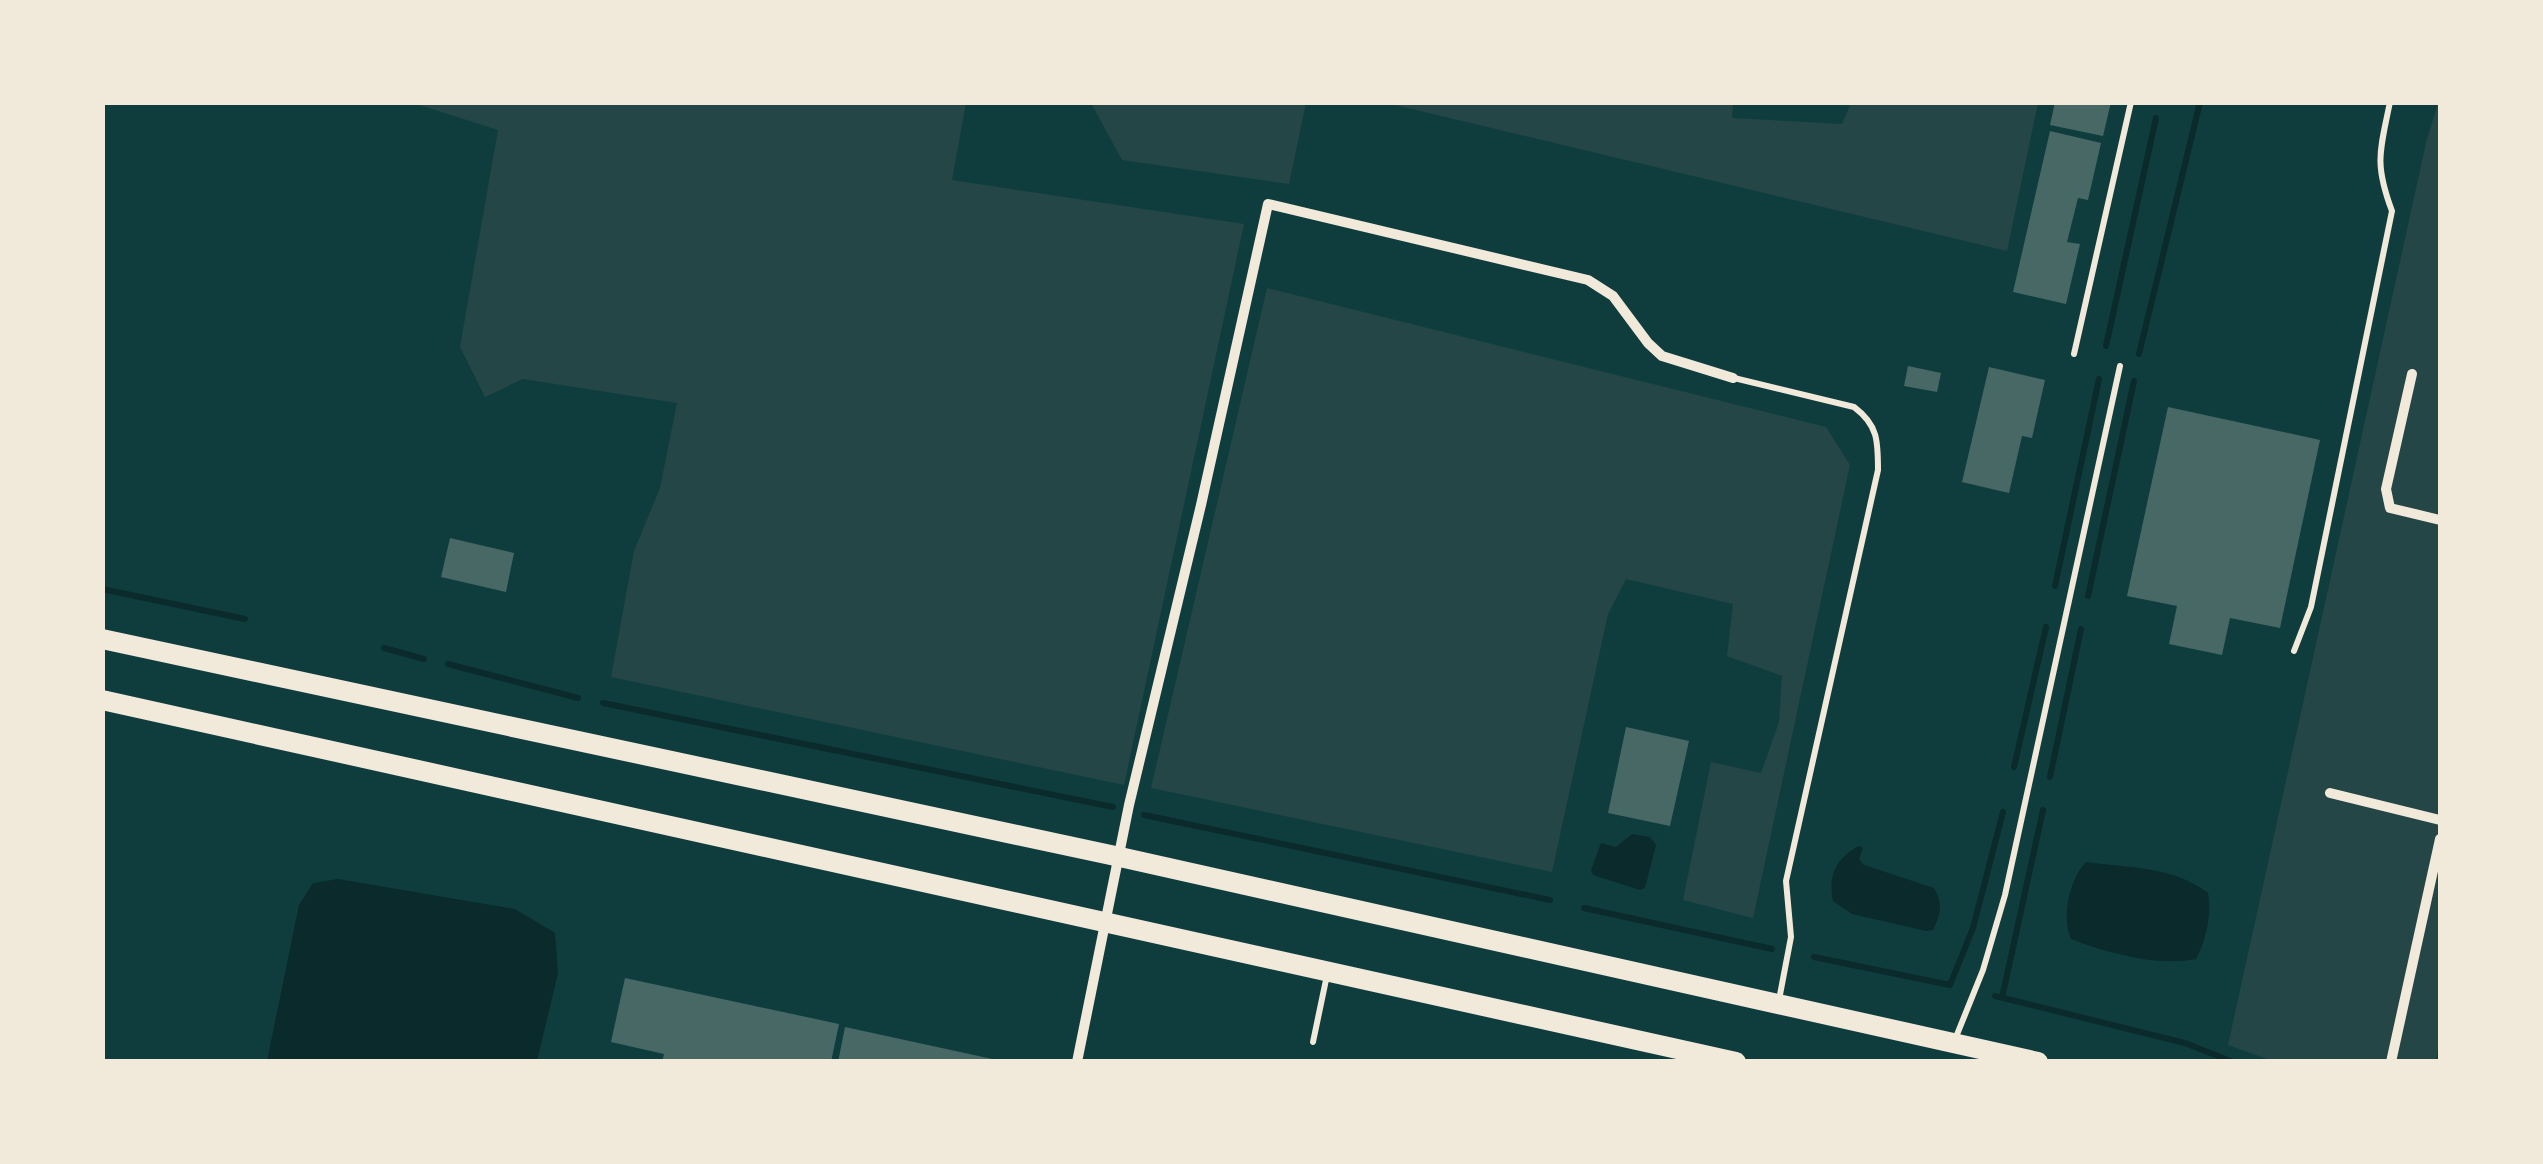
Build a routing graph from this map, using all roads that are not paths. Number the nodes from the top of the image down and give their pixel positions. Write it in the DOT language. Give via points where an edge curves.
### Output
graph roads {
  1 [pos="2131,102"];
  2 [pos="2390,102"];
  3 [pos="2074,354"];
  4 [pos="2120,366"];
  5 [pos="2412,374"];
  6 [pos="1733,378"];
  7 [pos="2440,520"];
  8 [pos="102,640"];
  9 [pos="2294,650"];
  10 [pos="102,700"];
  11 [pos="2330,793"];
  12 [pos="2440,820"];
  13 [pos="2440,845"];
  14 [pos="1120,858"];
  15 [pos="1106,922"];
  16 [pos="1328,971"];
  17 [pos="1778,1003"];
  18 [pos="1313,1042"];
  19 [pos="1953,1046"];
  20 [pos="1077,1062"];
  21 [pos="1736,1062"];
  22 [pos="2038,1062"];
  23 [pos="2391,1062"];
  1 -- 3 [label="lane"];
  2 -- 9 [label="lane" via="2379,155 2392,211 2311,607"];
  4 -- 19 [label="lane" via="2005,895"];
  5 -- 7 [label="street" via="2386,489 2390,508"];
  6 -- 14 [label="street" via="1662,356 1614,296 1588,280 1268,204"];
  6 -- 17 [label="lane" via="1854,407 1870,419 1878,444 1878,470 1786,881 1792,937"];
  8 -- 14 [label="main road"];
  10 -- 15 [label="main road"];
  11 -- 12 [label="street"];
  13 -- 23 [label="street"];
  14 -- 15 [label="street"];
  14 -- 17 [label="main road"];
  15 -- 16 [label="main road"];
  15 -- 20 [label="street"];
  16 -- 18 [label="lane"];
  16 -- 21 [label="main road"];
  17 -- 19 [label="main road"];
  19 -- 22 [label="main road"];
}
